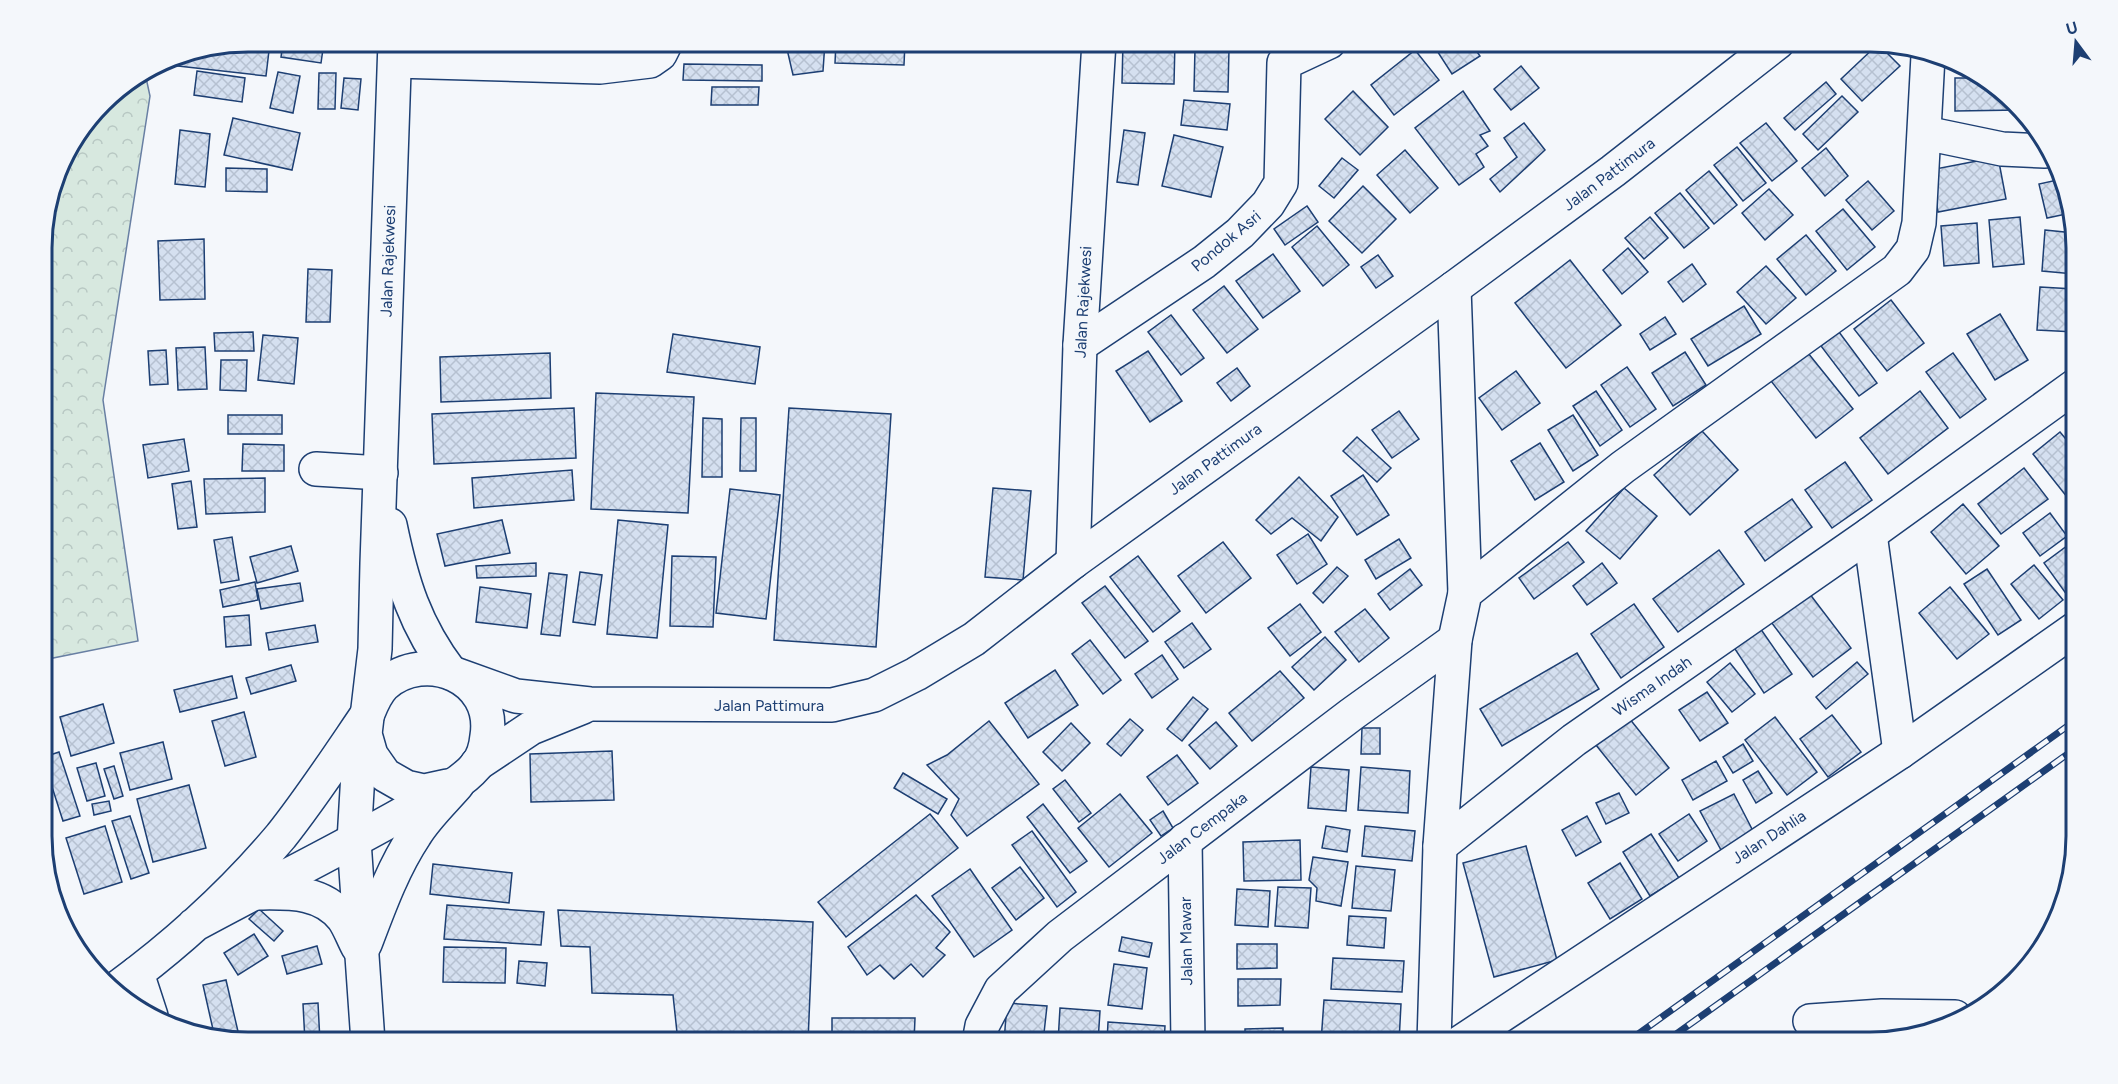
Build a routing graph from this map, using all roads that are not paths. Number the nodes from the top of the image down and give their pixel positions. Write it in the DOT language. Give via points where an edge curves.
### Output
graph roads {
  1 [pos="395,52"];
  2 [pos="1098,52"];
  3 [pos="1284,52"];
  4 [pos="1765,52"];
  5 [pos="407,53"];
  6 [pos="661,53"];
  7 [pos="1928,61"];
  8 [pos="1925,133"];
  9 [pos="2039,151"];
  10 [pos="1454,288"];
  11 [pos="1080,345"];
  12 [pos="2066,392"];
  13 [pos="316,469"];
  14 [pos="381,476"];
  15 [pos="1870,534"];
  16 [pos="1073,562"];
  17 [pos="1465,593"];
  18 [pos="2066,635"];
  19 [pos="1455,640"];
  20 [pos="451,673"];
  21 [pos="590,705"];
  22 [pos="367,723"];
  23 [pos="1900,752"];
  24 [pos="470,772"];
  25 [pos="1185,840"];
  26 [pos="354,841"];
  27 [pos="1440,846"];
  28 [pos="252,893"];
  29 [pos="194,925"];
  30 [pos="361,954"];
  31 [pos="127,980"];
  32 [pos="139,998"];
  33 [pos="1943,1017"];
  34 [pos="1810,1021"];
  35 [pos="1188,1031"];
  36 [pos="1434,1031"];
  37 [pos="1477,1031"];
  38 [pos="367,1032"];
  39 [pos="981,1032"];
  1 -- 14 [label="main road, Jalan Rajekwesi"];
  2 -- 11 [label="main road, Jalan Rajekwesi"];
  3 -- 11 [label="main road, Pondok Asri" via="1281,183 1268,204 1204,262"];
  4 -- 10 [label="main road, Jalan Pattimura"];
  5 -- 6 [label="main road" via="600,67 651,61"];
  7 -- 8 [label="main road"];
  8 -- 9 [label="main road" via="2002,149"];
  8 -- 17 [label="main road" via="1919,223 1913,249 1897,270 1623,466"];
  10 -- 16 [label="main road, Jalan Pattimura"];
  10 -- 17 [label="main road"];
  11 -- 16 [label="main road, Jalan Rajekwesi"];
  12 -- 15 [label="main road, Wisma Indah"];
  13 -- 14 [label="main road"];
  14 -- 20 [label="main road" via="407,595 433,649"];
  14 -- 22 [label="main road" via="375,649"];
  15 -- 23 [label="main road"];
  15 -- 27 [label="main road, Wisma Indah" via="1574,740"];
  16 -- 21 [label="main road, Jalan Pattimura" via="974,639 874,695 832,705"];
  17 -- 19 [label="main road"];
  18 -- 23 [label="main road, Jalan Dahlia"];
  19 -- 25 [label="main road, Jalan Cempaka"];
  19 -- 27 [label="main road"];
  20 -- 21 [label="main road" via="516,696"];
  20 -- 22 [label="main road" via="422,668 394,678 373,699"];
  20 -- 24 [label="main road" via="475,690 489,727 486,747"];
  21 -- 24 [label="main road" via="531,728"];
  22 -- 24 [label="main road" via="371,755 385,775 406,787 441,789"];
  22 -- 26 [label="main road" via="357,784"];
  22 -- 29 [label="main road" via="281,836"];
  23 -- 37 [label="main road, Jalan Dahlia"];
  24 -- 26 [label="main road"];
  24 -- 30 [label="main road" via="405,851"];
  25 -- 35 [label="main road, Jalan Mawar"];
  25 -- 39 [label="main road, Jalan Cempaka" via="1060,936 1001,990"];
  26 -- 28 [label="main road"];
  26 -- 30 [label="main road"];
  27 -- 36 [label="main road"];
  28 -- 29 [label="main road"];
  28 -- 30 [label="main road" via="294,893 329,904 344,919"];
  29 -- 31 [label="main road"];
  30 -- 38 [label="main road"];
  31 -- 32 [label="main road"];
  33 -- 34 [label="main road"];
}
